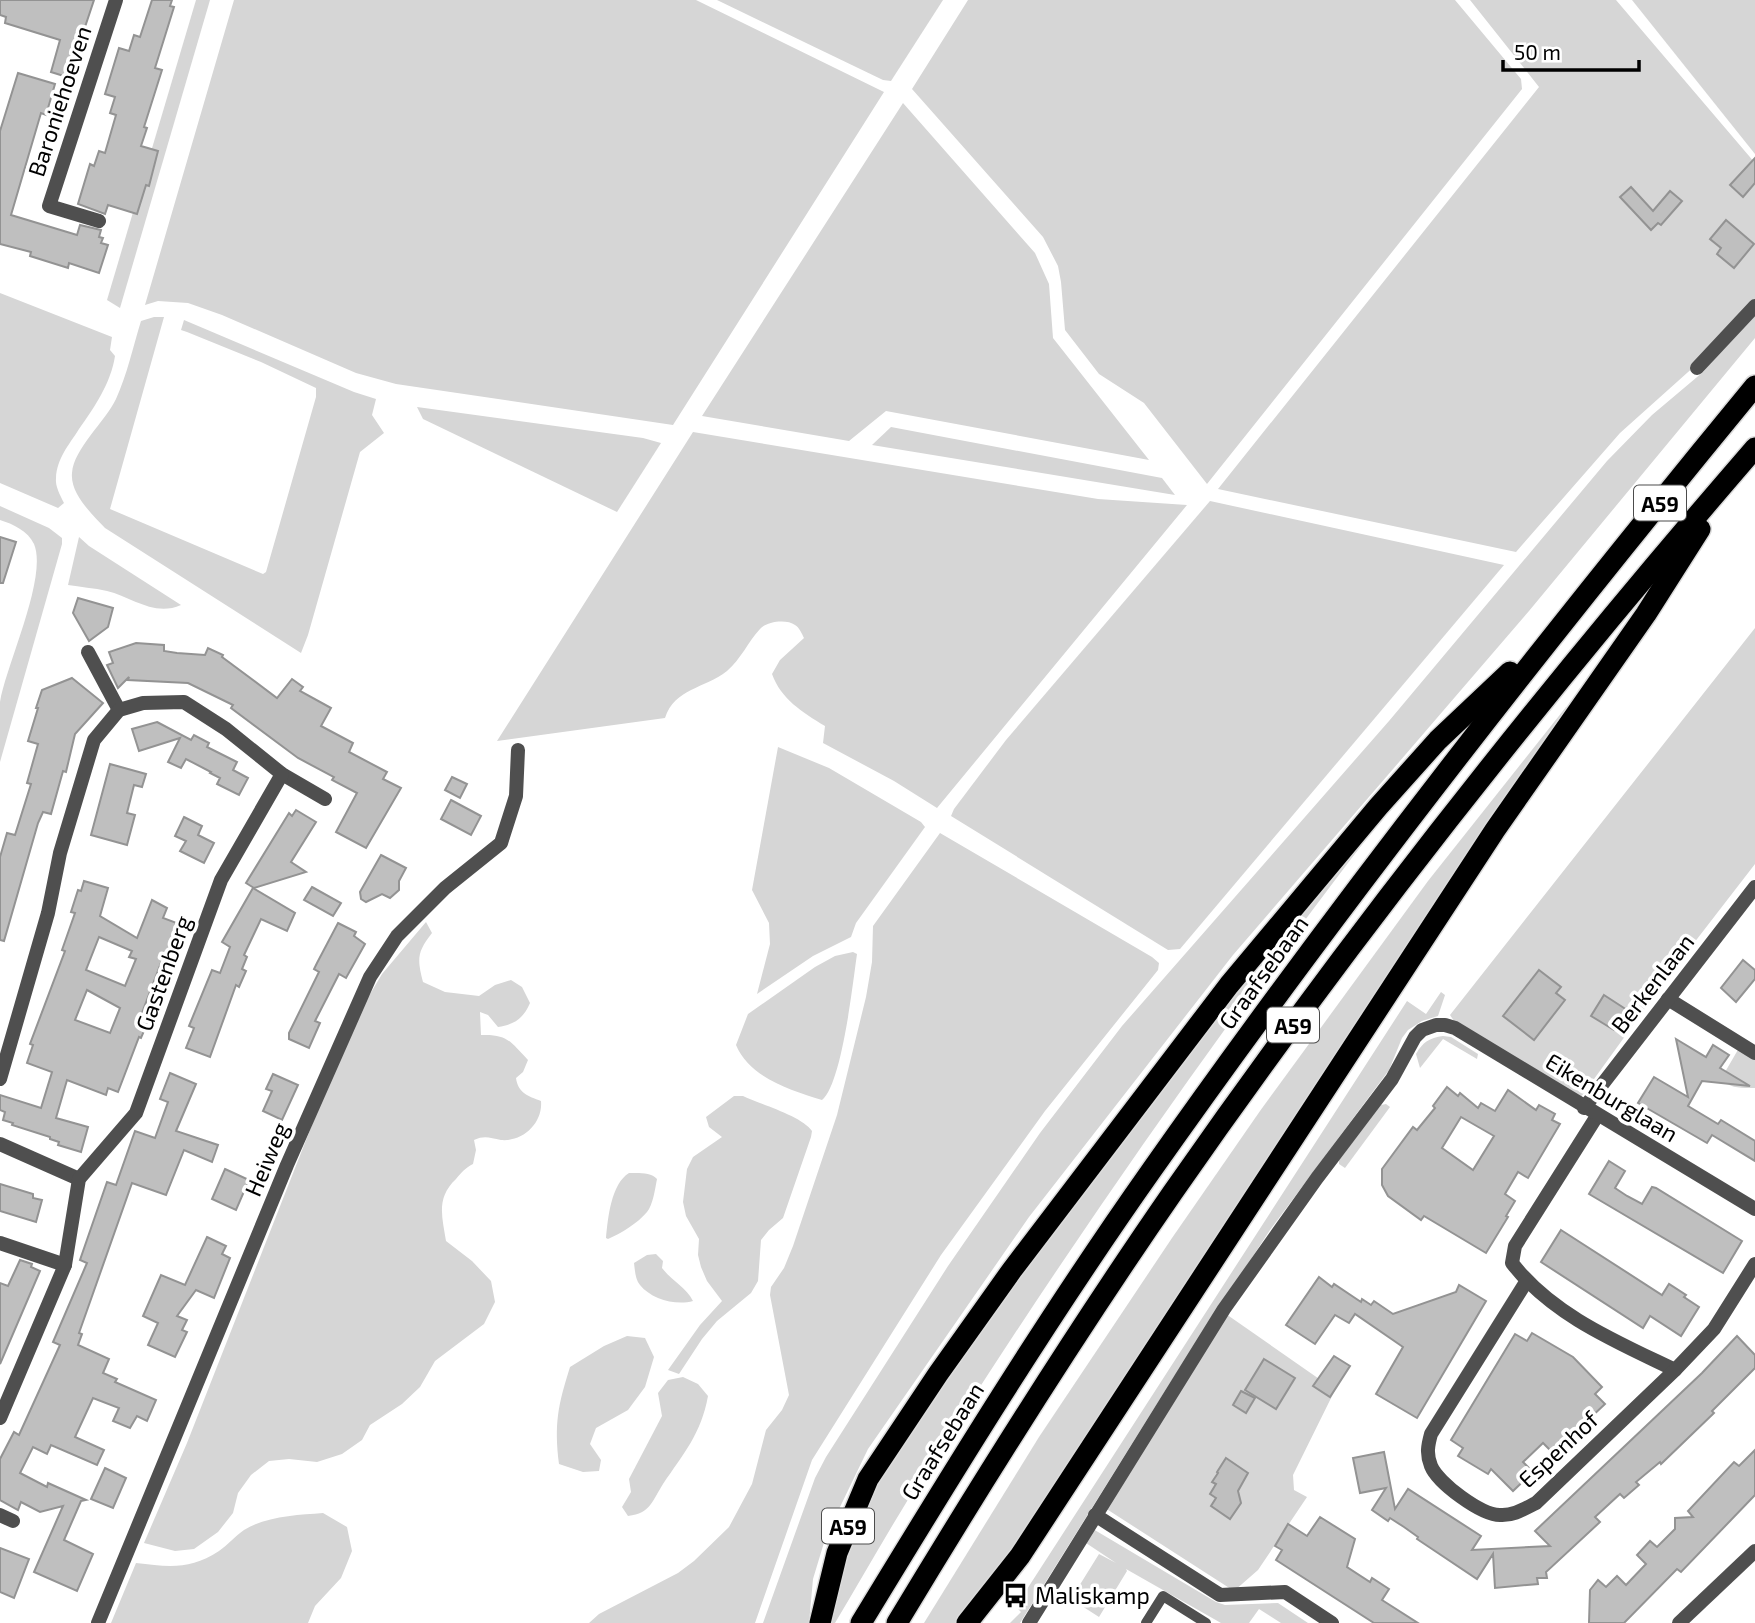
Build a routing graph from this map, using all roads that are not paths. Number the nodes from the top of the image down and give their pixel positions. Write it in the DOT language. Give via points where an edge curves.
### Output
graph roads {
  1 [pos="116,0"];
  2 [pos="99,221"];
  3 [pos="1755,306"];
  4 [pos="1698,368"];
  5 [pos="1755,387"];
  6 [pos="1755,448"];
  7 [pos="1740,465"];
  8 [pos="1565,619"];
  9 [pos="88,652"];
  10 [pos="119,710"];
  11 [pos="518,750"];
  12 [pos="282,774"];
  13 [pos="325,799"];
  14 [pos="1755,887"];
  15 [pos="1668,999"];
  16 [pos="1755,1053"];
  17 [pos="0,1079"];
  18 [pos="1584,1108"];
  19 [pos="1597,1116"];
  20 [pos="0,1144"];
  21 [pos="79,1179"];
  22 [pos="1755,1209"];
  23 [pos="0,1243"];
  24 [pos="1755,1264"];
  25 [pos="65,1265"];
  26 [pos="1526,1282"];
  27 [pos="1675,1370"];
  28 [pos="0,1418"];
  29 [pos="1096,1514"];
  30 [pos="1755,1551"];
  31 [pos="98,1623"];
  32 [pos="820,1623"];
  33 [pos="861,1623"];
  34 [pos="897,1623"];
  35 [pos="967,1623"];
  36 [pos="1029,1623"];
  37 [pos="1146,1623"];
  38 [pos="1206,1623"];
  39 [pos="1332,1623"];
  40 [pos="1679,1623"];
  1 -- 2 [label="street, Baroniehoeven" via="49,206"];
  3 -- 4 [label="street"];
  5 -- 8 [label="highway, Graafsebaan / A59"];
  6 -- 7 [label="highway, A59"];
  7 -- 34 [label="highway, A59" via="1431,842 1287,1033 1061,1359"];
  7 -- 35 [label="highway, A59" via="1646,614 1495,830 1020,1556"];
  8 -- 32 [label="highway, A59" via="1438,740 1378,807 1228,985 1012,1270 869,1479 837,1553"];
  8 -- 33 [label="highway, Graafsebaan / A59" via="1405,823 1150,1171 1036,1342"];
  9 -- 10 [label="street"];
  10 -- 12 [label="street" via="144,703 184,702"];
  10 -- 17 [label="street" via="94,740"];
  11 -- 31 [label="street, Heiweg" via="516,796 500,843 397,936 370,977 287,1165"];
  12 -- 13 [label="street"];
  12 -- 21 [label="street, Gastenberg" via="221,880 136,1113"];
  14 -- 15 [label="street, Berkenlaan"];
  15 -- 16 [label="street"];
  15 -- 18 [label="street, Berkenlaan"];
  18 -- 19 [label="street, Eikenburglaan"];
  18 -- 29 [label="street, Eikenburglaan" via="1455,1028 1445,1025 1422,1030 1392,1079 1224,1308"];
  19 -- 22 [label="street, Eikenburglaan"];
  19 -- 26 [label="street" via="1515,1246 1512,1263"];
  20 -- 21 [label="street"];
  21 -- 25 [label="street"];
  23 -- 25 [label="street"];
  24 -- 27 [label="street, Espenhof" via="1714,1329"];
  25 -- 28 [label="street"];
  26 -- 27 [label="street" via="1592,1330"];
  26 -- 27 [label="street, Espenhof" via="1432,1434 1427,1450 1440,1481 1484,1512 1499,1516 1518,1513 1536,1503"];
  29 -- 36 [label="street"];
  29 -- 39 [label="street" via="1220,1595 1285,1592"];
  30 -- 40 [label="street"];
  37 -- 38 [label="lane" via="1163,1596"];
}
